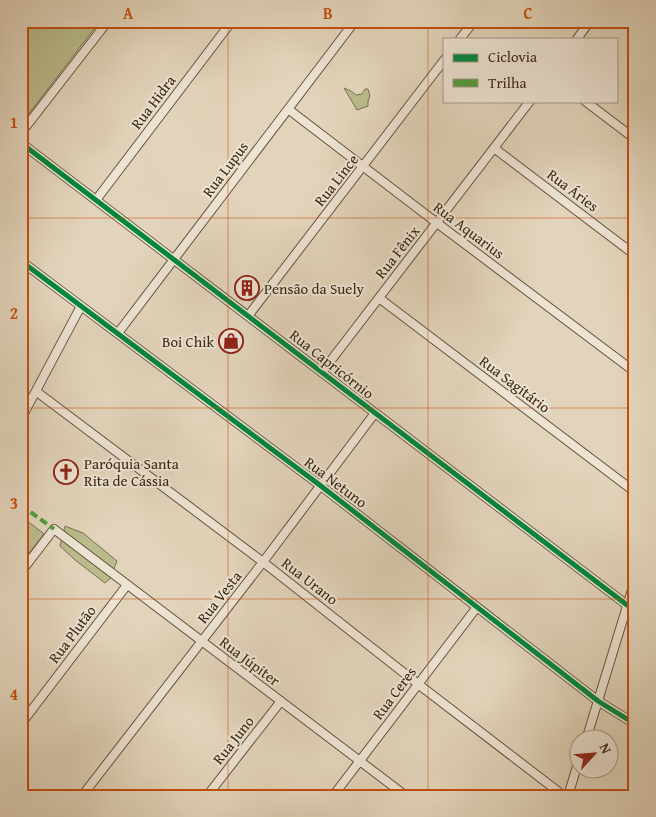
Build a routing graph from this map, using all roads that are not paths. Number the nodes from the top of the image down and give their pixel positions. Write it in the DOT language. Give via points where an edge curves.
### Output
graph roads {
  1 [pos="108,21"];
  2 [pos="232,21"];
  3 [pos="355,21"];
  4 [pos="474,21"];
  5 [pos="590,21"];
  6 [pos="629,21"];
  7 [pos="635,26"];
  8 [pos="461,38"];
  9 [pos="578,38"];
  10 [pos="443,62"];
  11 [pos="529,102"];
  12 [pos="586,102"];
  13 [pos="288,109"];
  14 [pos="21,133"];
  15 [pos="635,139"];
  16 [pos="21,143"];
  17 [pos="494,148"];
  18 [pos="363,166"];
  19 [pos="96,200"];
  20 [pos="437,223"];
  21 [pos="635,255"];
  22 [pos="174,259"];
  23 [pos="21,261"];
  24 [pos="379,298"];
  25 [pos="82,306"];
  26 [pos="248,316"];
  27 [pos="118,333"];
  28 [pos="322,372"];
  29 [pos="635,372"];
  30 [pos="36,392"];
  31 [pos="375,413"];
  32 [pos="21,419"];
  33 [pos="321,486"];
  34 [pos="635,492"];
  35 [pos="263,562"];
  36 [pos="21,572"];
  37 [pos="635,580"];
  38 [pos="127,585"];
  39 [pos="627,605"];
  40 [pos="477,607"];
  41 [pos="202,642"];
  42 [pos="418,684"];
  43 [pos="281,701"];
  44 [pos="598,701"];
  45 [pos="21,724"];
  46 [pos="635,724"];
  47 [pos="589,730"];
  48 [pos="360,760"];
  49 [pos="572,780"];
  50 [pos="82,796"];
  51 [pos="207,796"];
  52 [pos="333,796"];
  53 [pos="406,796"];
  54 [pos="566,796"];
  1 -- 14 [label="street"];
  2 -- 19 [label="street, Rua Hidra"];
  3 -- 13 [label="street, Rua Lupus"];
  4 -- 8 [label="street"];
  5 -- 9 [label="street"];
  6 -- 7 [label="street"];
  10 -- 18 [label="street, Rua Lince"];
  11 -- 17 [label="street, Rua Fênix"];
  12 -- 15 [label="street"];
  13 -- 18 [label="street, Rua Aquarius"];
  13 -- 22 [label="street, Rua Lupus"];
  16 -- 19 [label="street, Rua Capricórnio"];
  17 -- 20 [label="street, Rua Fênix"];
  17 -- 21 [label="street, Rua Áries"];
  18 -- 20 [label="street, Rua Aquarius"];
  18 -- 26 [label="street, Rua Lince"];
  19 -- 22 [label="street, Rua Capricórnio"];
  20 -- 24 [label="street, Rua Fênix"];
  20 -- 29 [label="street, Rua Aquarius"];
  22 -- 26 [label="street, Rua Capricórnio"];
  22 -- 27 [label="street, Rua Lupus"];
  23 -- 25 [label="street, Rua Netuno"];
  24 -- 28 [label="street, Rua Fênix"];
  24 -- 34 [label="street, Rua Sagitário"];
  25 -- 27 [label="street, Rua Netuno"];
  25 -- 30 [label="street"];
  26 -- 28 [label="street, Rua Capricórnio"];
  27 -- 33 [label="street, Rua Netuno"];
  28 -- 31 [label="street, Rua Capricórnio"];
  30 -- 32 [label="street"];
  30 -- 35 [label="street, Rua Urano"];
  31 -- 33 [label="street, Rua Vesta"];
  31 -- 39 [label="street, Rua Capricórnio"];
  33 -- 35 [label="street, Rua Vesta"];
  33 -- 40 [label="street, Rua Netuno"];
  35 -- 41 [label="street, Rua Vesta"];
  35 -- 42 [label="street, Rua Urano"];
  36 -- 38 [label="street, Rua Júpiter" via="54,529"];
  37 -- 39 [label="street"];
  38 -- 41 [label="street, Rua Júpiter"];
  38 -- 45 [label="street, Rua Plutão"];
  39 -- 44 [label="street"];
  40 -- 42 [label="street, Rua Ceres"];
  40 -- 44 [label="street, Rua Netuno"];
  41 -- 43 [label="street, Rua Júpiter"];
  41 -- 50 [label="street, Rua Vesta"];
  42 -- 48 [label="street, Rua Ceres"];
  42 -- 54 [label="street, Rua Urano"];
  43 -- 48 [label="street, Rua Júpiter"];
  43 -- 51 [label="street, Rua Juno"];
  44 -- 46 [label="street, Rua Netuno"];
  44 -- 47 [label="street"];
  48 -- 52 [label="street, Rua Ceres"];
  48 -- 53 [label="street, Rua Júpiter"];
  49 -- 54 [label="street"];
}
